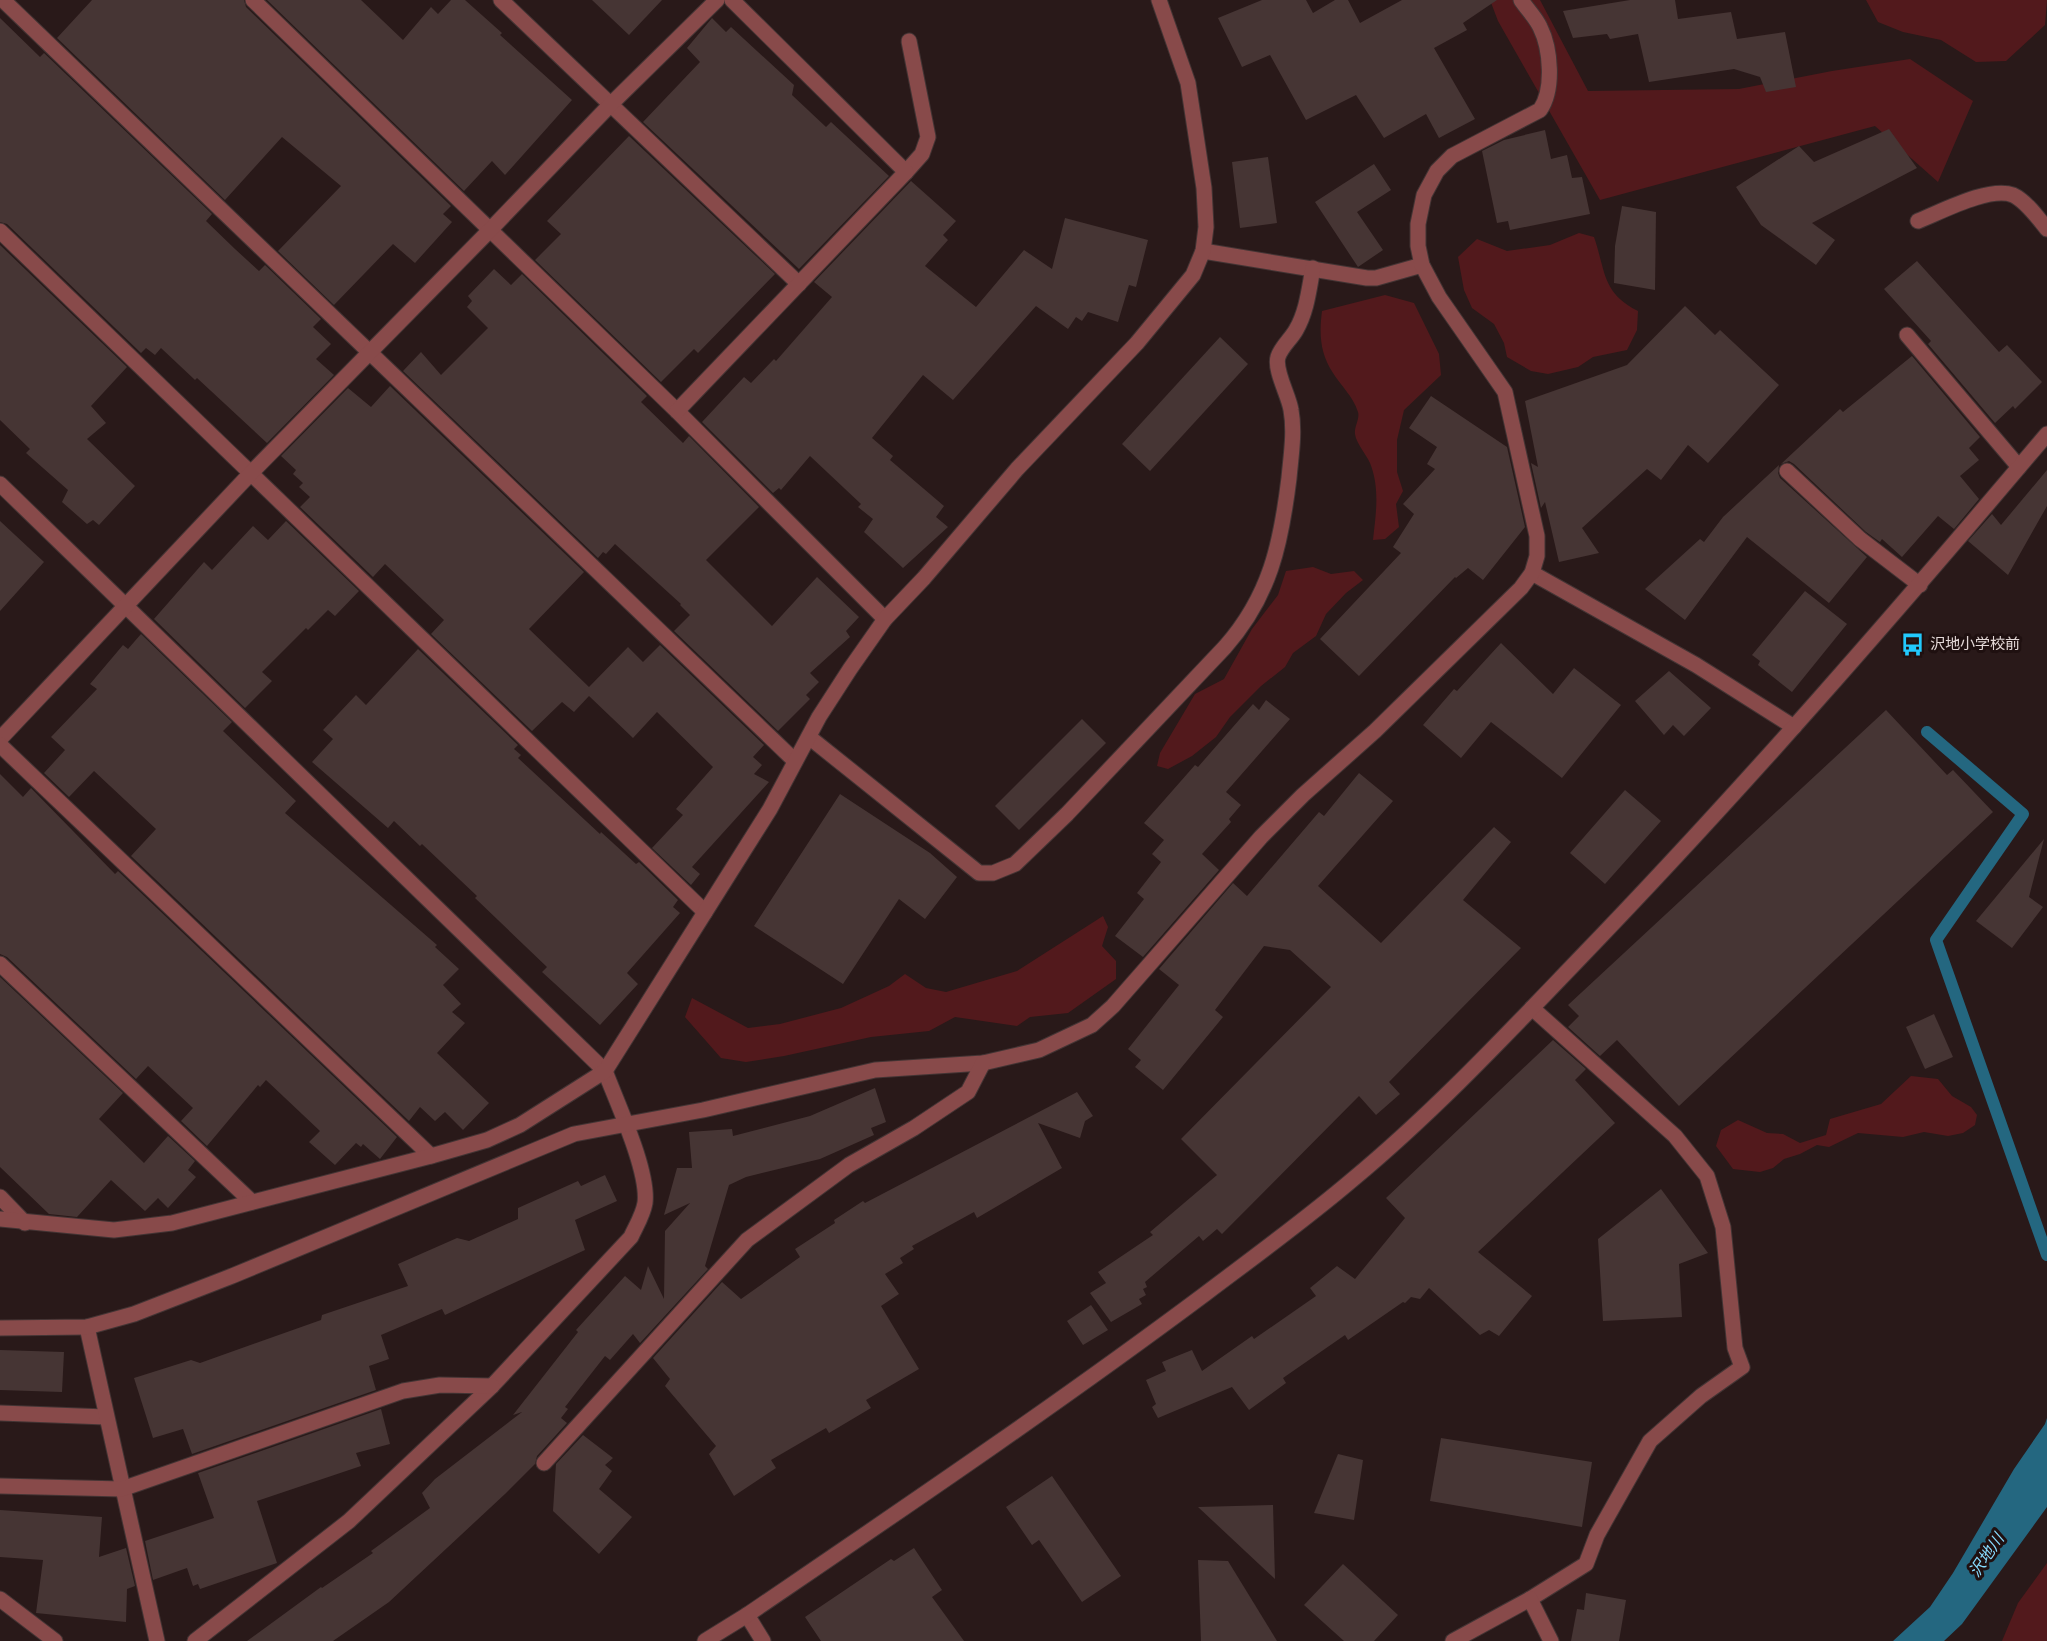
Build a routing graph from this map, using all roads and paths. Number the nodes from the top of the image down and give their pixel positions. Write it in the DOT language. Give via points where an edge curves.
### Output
graph roads {
  1 [pos="3,0"];
  2 [pos="253,0"];
  3 [pos="501,0"];
  4 [pos="717,0"];
  5 [pos="732,0"];
  6 [pos="1159,0"];
  7 [pos="1521,0"];
  8 [pos="909,41"];
  9 [pos="610,105"];
  10 [pos="906,172"];
  11 [pos="1918,221"];
  12 [pos="491,229"];
  13 [pos="2047,229"];
  14 [pos="0,231"];
  15 [pos="1203,251"];
  16 [pos="1422,265"];
  17 [pos="1313,268"];
  18 [pos="800,284"];
  19 [pos="1907,335"];
  20 [pos="368,352"];
  21 [pos="677,411"];
  22 [pos="2047,434"];
  23 [pos="2019,467"];
  24 [pos="1787,471"];
  25 [pos="251,473"];
  26 [pos="0,484"];
  27 [pos="1532,573"];
  28 [pos="1920,585"];
  29 [pos="126,606"];
  30 [pos="885,619"];
  31 [pos="1794,727"];
  32 [pos="809,737"];
  33 [pos="0,739"];
  34 [pos="0,745"];
  35 [pos="795,762"];
  36 [pos="705,912"];
  37 [pos="0,964"];
  38 [pos="1532,1008"];
  39 [pos="983,1063"];
  40 [pos="605,1071"];
  41 [pos="625,1123"];
  42 [pos="430,1156"];
  43 [pos="0,1197"];
  44 [pos="252,1202"];
  45 [pos="0,1219"];
  46 [pos="25,1223"];
  47 [pos="87,1327"];
  48 [pos="0,1328"];
  49 [pos="492,1386"];
  50 [pos="0,1413"];
  51 [pos="106,1417"];
  52 [pos="544,1463"];
  53 [pos="0,1486"];
  54 [pos="122,1489"];
  55 [pos="0,1599"];
  56 [pos="1530,1599"];
  57 [pos="747,1615"];
  58 [pos="55,1641"];
  59 [pos="157,1641"];
  60 [pos="195,1641"];
  61 [pos="705,1641"];
  62 [pos="763,1641"];
  63 [pos="1453,1641"];
  64 [pos="1551,1641"];
  1 -- 20 [label="street"];
  2 -- 12 [label="street"];
  3 -- 9 [label="street"];
  4 -- 9 [label="street"];
  5 -- 10 [label="street"];
  6 -- 15 [label="street" via="1188,83 1197,134 1206,217"];
  7 -- 16 [label="street" via="1541,28 1549,61 1546,102 1540,110 1452,156 1437,171 1424,195 1418,224"];
  8 -- 10 [label="street" via="928,137 922,154"];
  9 -- 12 [label="street"];
  9 -- 18 [label="street"];
  10 -- 18 [label="street"];
  11 -- 13 [label="street" via="1984,195 2000,193 2014,196"];
  12 -- 20 [label="street"];
  12 -- 21 [label="street"];
  14 -- 25 [label="street"];
  15 -- 17 [label="street"];
  15 -- 30 [label="street" via="1192,275 1137,343"];
  16 -- 17 [label="street" via="1376,278"];
  16 -- 27 [label="street" via="1439,297 1505,392 1537,536"];
  17 -- 32 [label="street" via="1301,318 1278,357 1291,410 1293,445 1278,548 1259,597 1225,647 1015,864 993,873 979,873"];
  18 -- 21 [label="street"];
  19 -- 23 [label="street"];
  20 -- 25 [label="street"];
  20 -- 35 [label="street"];
  21 -- 30 [label="street"];
  22 -- 23 [label="street"];
  23 -- 28 [label="street"];
  24 -- 28 [label="street" via="1860,539"];
  25 -- 29 [label="street"];
  25 -- 36 [label="street"];
  26 -- 29 [label="street"];
  27 -- 31 [label="street" via="1696,665"];
  27 -- 39 [label="street" via="1375,731 1261,837 1113,1006 1092,1024 1039,1050"];
  28 -- 31 [label="street"];
  29 -- 33 [label="street"];
  29 -- 40 [label="street"];
  30 -- 32 [label="street"];
  31 -- 38 [label="street" via="1669,866"];
  32 -- 35 [label="street"];
  34 -- 42 [label="street"];
  35 -- 36 [label="street"];
  36 -- 40 [label="street"];
  37 -- 44 [label="street"];
  38 -- 56 [label="street" via="1675,1136 1707,1176 1723,1227 1735,1348 1742,1367 1701,1396 1650,1441 1597,1535 1586,1564"];
  38 -- 57 [label="street" via="1449,1092 1353,1179 1272,1243 1016,1431"];
  39 -- 41 [label="street" via="875,1070 703,1110"];
  39 -- 52 [label="street" via="968,1092 849,1166 747,1240"];
  40 -- 41 [label="street"];
  40 -- 42 [label="street" via="520,1125 487,1140"];
  41 -- 47 [label="street" via="574,1134 232,1276 134,1314"];
  41 -- 49 [label="street" via="646,1187 645,1204 631,1237"];
  42 -- 44 [label="street"];
  43 -- 46 [label="street"];
  44 -- 46 [label="street" via="172,1223 114,1230"];
  45 -- 46 [label="street"];
  47 -- 48 [label="street"];
  47 -- 51 [label="street"];
  49 -- 54 [label="street" via="440,1385 404,1390"];
  49 -- 60 [label="street" via="349,1521"];
  50 -- 51 [label="street"];
  51 -- 54 [label="street"];
  53 -- 54 [label="street"];
  54 -- 59 [label="street"];
  55 -- 58 [label="street"];
  56 -- 63 [label="street"];
  56 -- 64 [label="street"];
  57 -- 61 [label="street"];
  57 -- 62 [label="street"];
}
